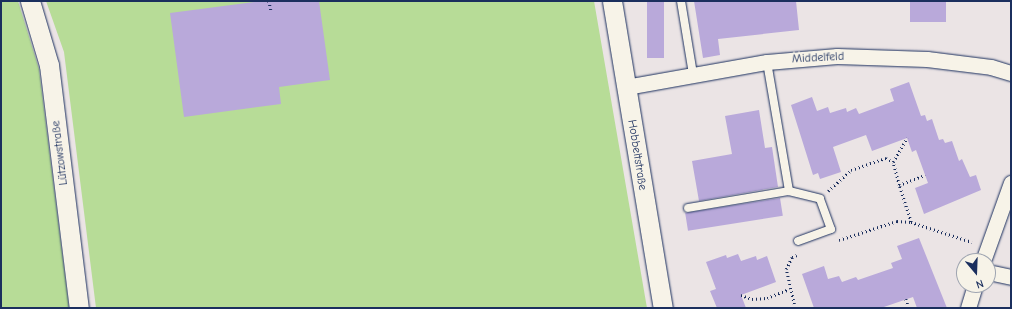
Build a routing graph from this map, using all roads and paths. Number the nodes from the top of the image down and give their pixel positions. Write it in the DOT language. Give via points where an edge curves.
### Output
graph roads {
  1 [pos="30,1"];
  2 [pos="269,1"];
  3 [pos="612,1"];
  4 [pos="682,1"];
  5 [pos="270,10"];
  6 [pos="767,62"];
  7 [pos="693,74"];
  8 [pos="1011,74"];
  9 [pos="626,87"];
  10 [pos="907,138"];
  11 [pos="892,162"];
  12 [pos="925,175"];
  13 [pos="1011,183"];
  14 [pos="899,185"];
  15 [pos="790,191"];
  16 [pos="820,199"];
  17 [pos="688,208"];
  18 [pos="911,222"];
  19 [pos="798,241"];
  20 [pos="837,241"];
  21 [pos="988,246"];
  22 [pos="986,253"];
  23 [pos="800,254"];
  24 [pos="996,274"];
  25 [pos="1011,277"];
  26 [pos="789,289"];
  27 [pos="973,293"];
  28 [pos="741,295"];
  29 [pos="906,299"];
  30 [pos="79,308"];
  31 [pos="663,308"];
  32 [pos="794,308"];
  33 [pos="909,308"];
  34 [pos="968,308"];
  1 -- 30 [label="street, Lützowstraße" via="49,65"];
  2 -- 5 [label="path"];
  3 -- 9 [label="street, Hobbeltstraße"];
  4 -- 7 [label="lane"];
  6 -- 7 [label="street, Middelfeld"];
  6 -- 8 [label="street, Middelfeld" via="836,56 927,58 991,67"];
  6 -- 15 [label="lane"];
  7 -- 9 [label="street, Middelfeld"];
  9 -- 31 [label="street, Hobbeltstraße"];
  10 -- 11 [label="path"];
  11 -- 14 [label="path"];
  11 -- 16 [label="path" via="886,158 850,170"];
  12 -- 14 [label="path"];
  13 -- 21 [label="street"];
  14 -- 18 [label="path"];
  15 -- 16 [label="lane"];
  15 -- 17 [label="lane"];
  16 -- 19 [label="lane" via="831,229"];
  18 -- 20 [label="path" via="897,221"];
  18 -- 21 [label="path"];
  21 -- 22 [label="street"];
  23 -- 26 [label="path" via="792,257 786,269"];
  24 -- 25 [label="street"];
  26 -- 28 [label="path" via="767,298 752,299"];
  26 -- 32 [label="path"];
  27 -- 34 [label="street"];
  29 -- 33 [label="path"];
}
